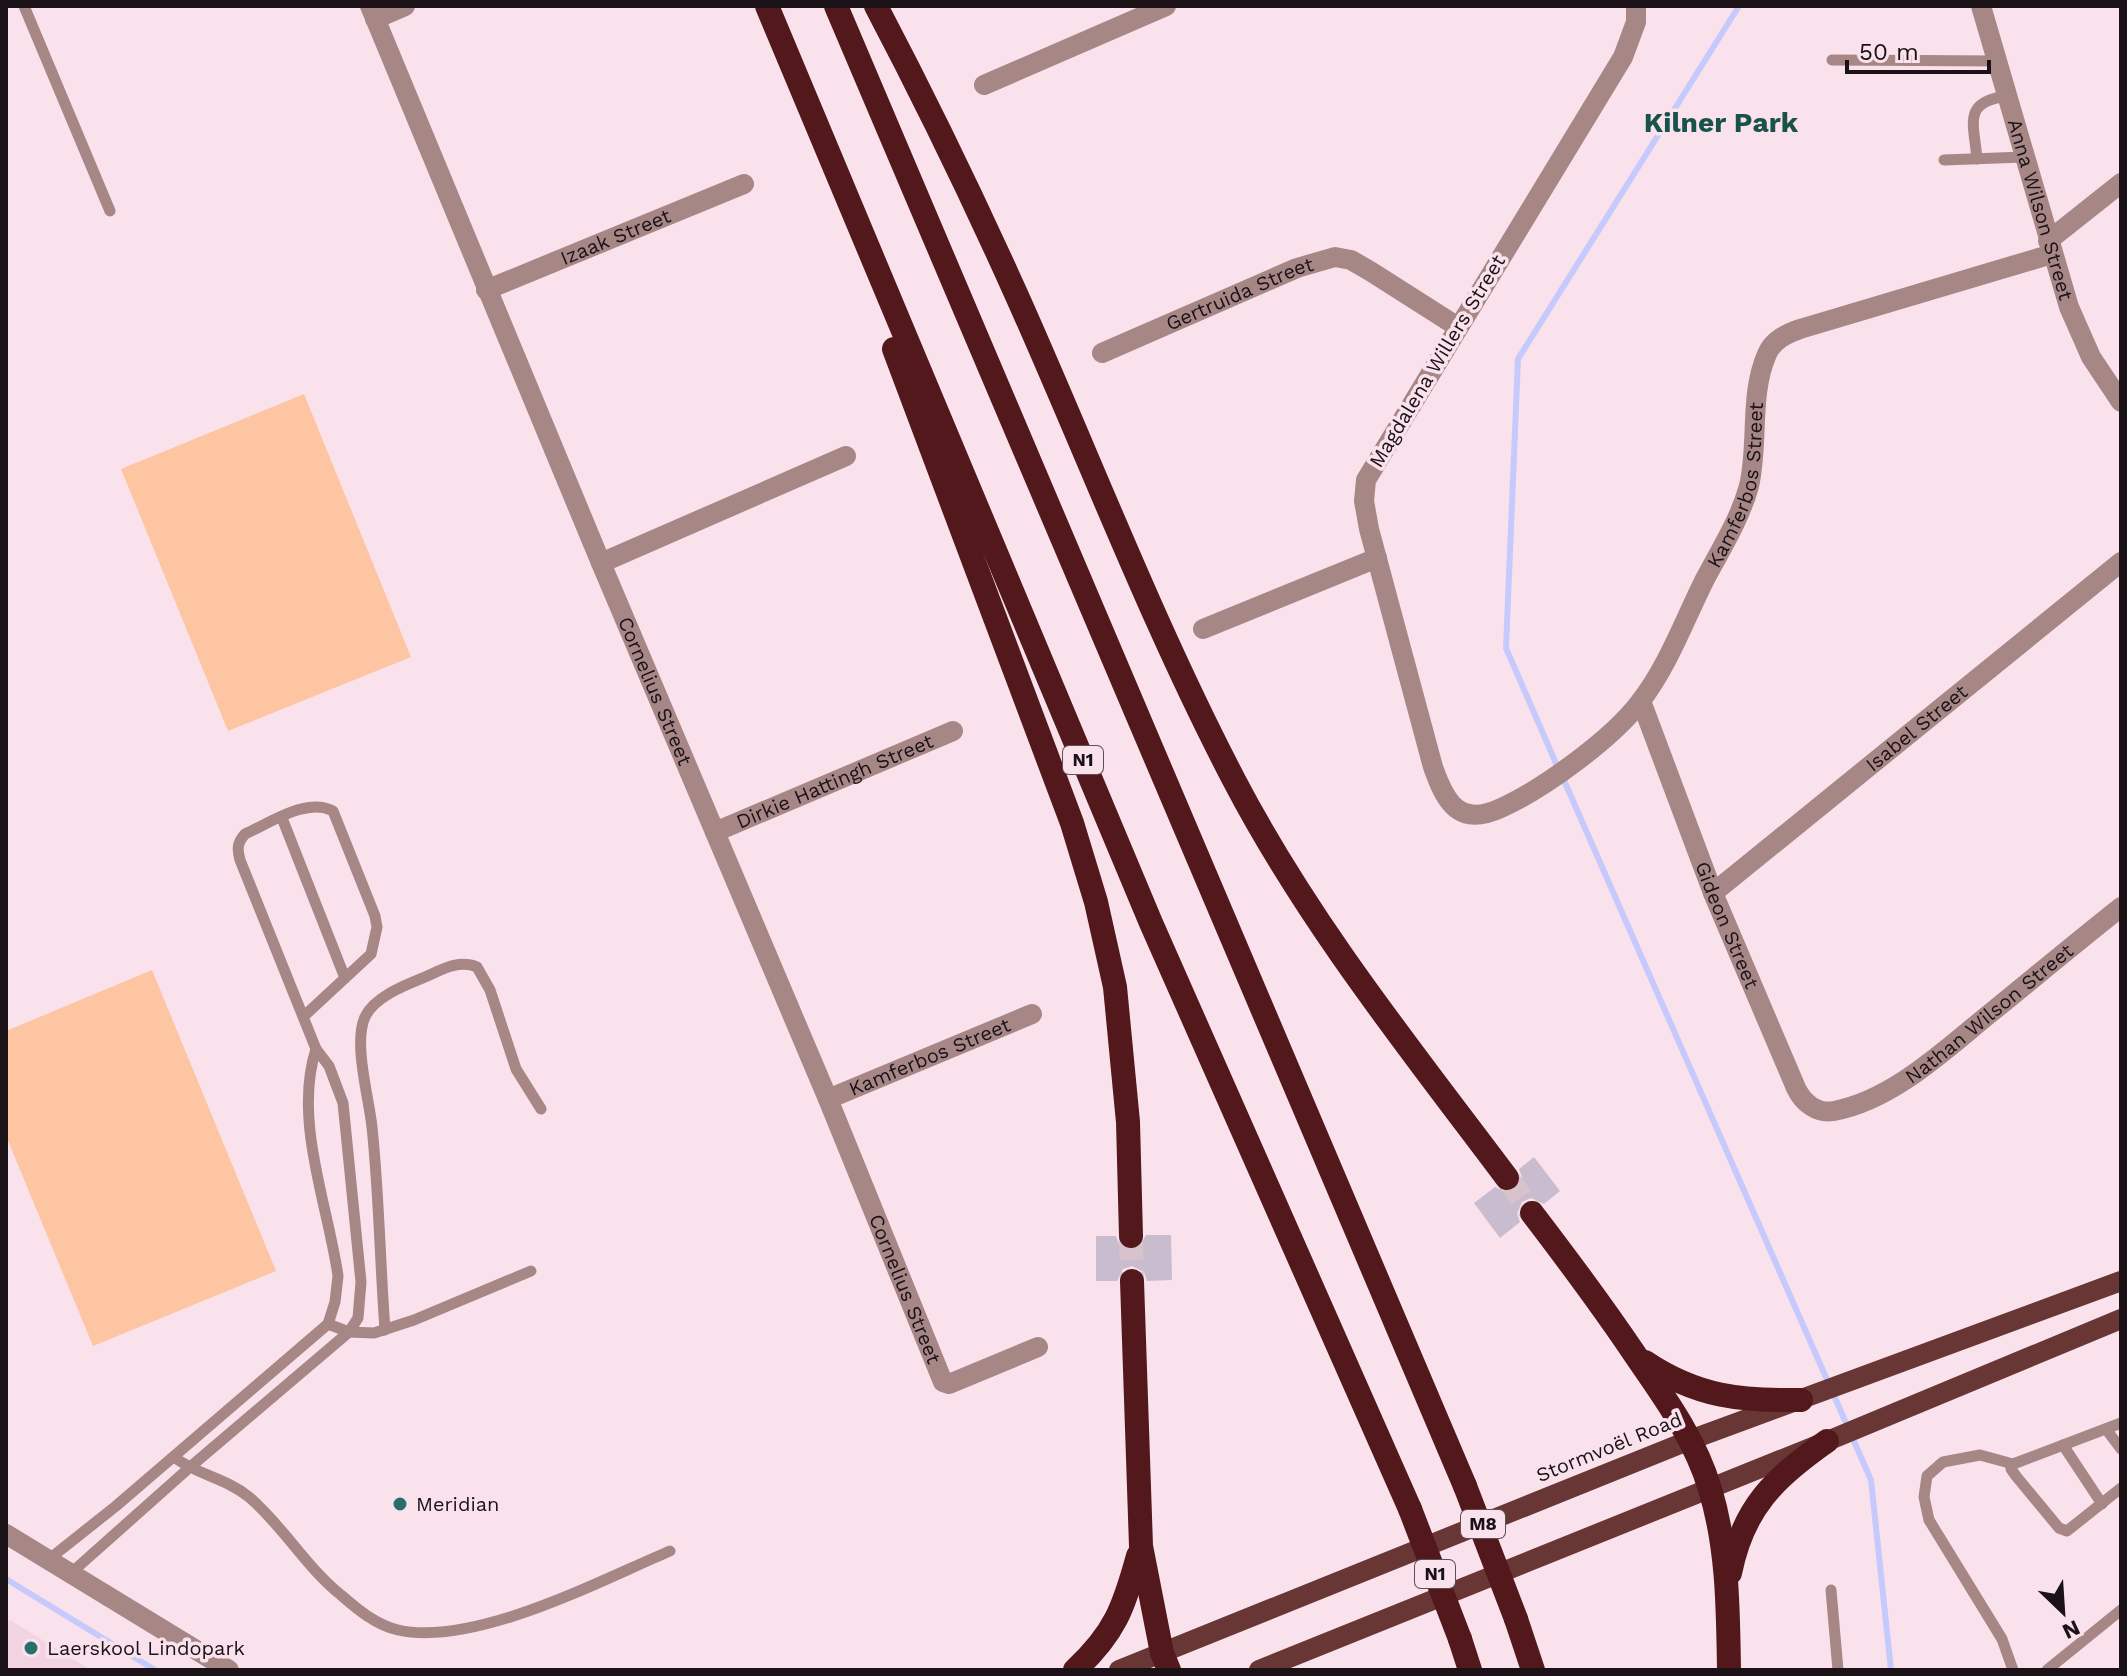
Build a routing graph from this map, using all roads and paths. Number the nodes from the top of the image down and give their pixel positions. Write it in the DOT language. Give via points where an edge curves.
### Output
graph roads {
  1 [pos="24,6"];
  2 [pos="405,6"];
  3 [pos="766,6"];
  4 [pos="836,6"];
  5 [pos="876,6"];
  6 [pos="1166,6"];
  7 [pos="1636,6"];
  8 [pos="1981,6"];
  9 [pos="372,12"];
  10 [pos="1832,60"];
  11 [pos="1997,61"];
  12 [pos="984,85"];
  13 [pos="2007,96"];
  14 [pos="2024,157"];
  15 [pos="1977,159"];
  16 [pos="1944,160"];
  17 [pos="2121,183"];
  18 [pos="744,184"];
  19 [pos="110,211"];
  20 [pos="2050,247"];
  21 [pos="486,290"];
  22 [pos="1458,327"];
  23 [pos="1102,353"];
  24 [pos="2121,402"];
  25 [pos="846,456"];
  26 [pos="1377,558"];
  27 [pos="2121,562"];
  28 [pos="601,563"];
  29 [pos="1203,629"];
  30 [pos="1641,701"];
  31 [pos="953,731"];
  32 [pos="1477,817"];
  33 [pos="282,818"];
  34 [pos="715,832"];
  35 [pos="1713,893"];
  36 [pos="2121,907"];
  37 [pos="345,978"];
  38 [pos="1032,1014"];
  39 [pos="303,1017"];
  40 [pos="316,1049"];
  41 [pos="828,1099"];
  42 [pos="1848,1107"];
  43 [pos="541,1109"];
  44 [pos="1507,1178"];
  45 [pos="1532,1213"];
  46 [pos="1131,1236"];
  47 [pos="531,1271"];
  48 [pos="1132,1281"];
  49 [pos="2121,1281"];
  50 [pos="2121,1319"];
  51 [pos="328,1324"];
  52 [pos="385,1330"];
  53 [pos="349,1332"];
  54 [pos="1038,1347"];
  55 [pos="1637,1357"];
  56 [pos="1803,1399"];
  57 [pos="2121,1423"];
  58 [pos="2106,1429"];
  59 [pos="1690,1440"];
  60 [pos="1829,1440"];
  61 [pos="2063,1445"];
  62 [pos="2121,1449"];
  63 [pos="174,1457"];
  64 [pos="2013,1464"];
  65 [pos="189,1468"];
  66 [pos="1710,1487"];
  67 [pos="2121,1488"];
  68 [pos="2102,1504"];
  69 [pos="6,1534"];
  70 [pos="1141,1546"];
  71 [pos="670,1551"];
  72 [pos="48,1560"];
  73 [pos="71,1573"];
  74 [pos="1728,1586"];
  75 [pos="1831,1590"];
  76 [pos="2121,1610"];
  77 [pos="1165,1662"];
  78 [pos="229,1670"];
  79 [pos="1075,1670"];
  80 [pos="1119,1670"];
  81 [pos="1259,1670"];
  82 [pos="1470,1670"];
  83 [pos="1533,1670"];
  84 [pos="1729,1670"];
  85 [pos="1838,1670"];
  86 [pos="2013,1670"];
  87 [pos="2047,1670"];
  1 -- 19 [label="lane"];
  2 -- 9 [label="street"];
  3 -- 46 [label="highway" via="1096,902 1115,987 1128,1122"];
  3 -- 82 [label="highway, N1, bridge" via="1151,923 1410,1509"];
  4 -- 83 [label="highway, bridge" via="1465,1486"];
  5 -- 44 [label="highway" via="1017,295 1234,781 1331,939"];
  6 -- 12 [label="street"];
  7 -- 22 [label="street, Magdalena Willers Street" via="1623,57"];
  8 -- 11 [label="street, Anna Wilson Street"];
  9 -- 21 [label="street, Cornelius Street"];
  10 -- 11 [label="lane"];
  11 -- 13 [label="street, Anna Wilson Street"];
  13 -- 14 [label="street, Anna Wilson Street"];
  13 -- 15 [label="lane" via="1978,104 1973,113"];
  14 -- 15 [label="lane"];
  14 -- 20 [label="street, Anna Wilson Street"];
  15 -- 16 [label="lane"];
  17 -- 20 [label="street, Kamferbos Street"];
  18 -- 21 [label="street, Izaak Street"];
  20 -- 24 [label="street, Anna Wilson Street" via="2083,341"];
  20 -- 30 [label="street, Kamferbos Street" via="1800,329 1772,346 1759,386 1754,457 1744,500"];
  21 -- 28 [label="street, Cornelius Street"];
  22 -- 23 [label="street, Gertruida Street" via="1351,260 1335,257 1297,268"];
  22 -- 26 [label="street, Magdalena Willers Street" via="1366,480 1365,513"];
  25 -- 28 [label="street"];
  26 -- 29 [label="street"];
  26 -- 32 [label="street, Magdalena Willers Street" via="1438,780 1456,809"];
  27 -- 35 [label="street, Isabel Street"];
  28 -- 34 [label="street, Cornelius Street"];
  30 -- 32 [label="street, Kamferbos Street" via="1608,735 1545,782"];
  30 -- 35 [label="street, Gideon Street"];
  31 -- 34 [label="street, Dirkie Hattingh Street"];
  33 -- 37 [label="lane"];
  33 -- 37 [label="lane" via="315,806 333,811 375,916 371,954"];
  33 -- 39 [label="lane" via="245,834 237,852"];
  34 -- 41 [label="street, Cornelius Street"];
  35 -- 42 [label="street, Gideon Street" via="1799,1095 1819,1110"];
  36 -- 42 [label="street, Nathan Wilson Street" via="1923,1068"];
  37 -- 39 [label="lane"];
  38 -- 41 [label="street, Kamferbos Street"];
  39 -- 40 [label="lane"];
  40 -- 51 [label="lane" via="308,1117 338,1276"];
  40 -- 53 [label="lane" via="329,1066 343,1103 361,1282 358,1318"];
  41 -- 54 [label="street, Cornelius Street" via="945,1384"];
  43 -- 52 [label="lane" via="516,1069 477,967 448,967 371,1007 361,1043"];
  45 -- 55 [label="highway"];
  47 -- 52 [label="lane"];
  48 -- 70 [label="highway"];
  49 -- 56 [label="main road, Stormvoël Road / M8"];
  50 -- 60 [label="main road, M8"];
  51 -- 53 [label="lane"];
  51 -- 63 [label="lane"];
  52 -- 53 [label="lane"];
  53 -- 65 [label="lane"];
  55 -- 56 [label="highway" via="1708,1394"];
  55 -- 59 [label="highway"];
  56 -- 59 [label="main road, Stormvoël Road / M8"];
  57 -- 58 [label="lane"];
  58 -- 61 [label="lane"];
  58 -- 62 [label="lane"];
  59 -- 66 [label="highway"];
  59 -- 77 [label="main road, Stormvoël Road / M8"];
  60 -- 66 [label="main road, M8"];
  60 -- 74 [label="highway" via="1787,1470 1754,1508 1739,1538"];
  61 -- 64 [label="lane"];
  61 -- 68 [label="lane"];
  63 -- 65 [label="lane"];
  63 -- 72 [label="lane"];
  64 -- 68 [label="lane" via="2016,1476 2059,1528 2067,1531"];
  64 -- 86 [label="lane" via="1980,1455 1943,1462 1927,1476 1924,1497 1929,1520 2002,1639"];
  65 -- 71 [label="lane" via="249,1497 338,1593 380,1624 398,1630 455,1629 520,1615"];
  65 -- 73 [label="lane"];
  66 -- 74 [label="highway"];
  66 -- 81 [label="main road, M8"];
  67 -- 68 [label="lane"];
  69 -- 72 [label="street"];
  70 -- 77 [label="highway"];
  70 -- 79 [label="highway" via="1115,1624"];
  72 -- 73 [label="street"];
  73 -- 78 [label="street"];
  74 -- 84 [label="highway"];
  75 -- 85 [label="lane"];
  76 -- 87 [label="lane"];
  77 -- 80 [label="main road, Stormvoël Road / M8"];
}
